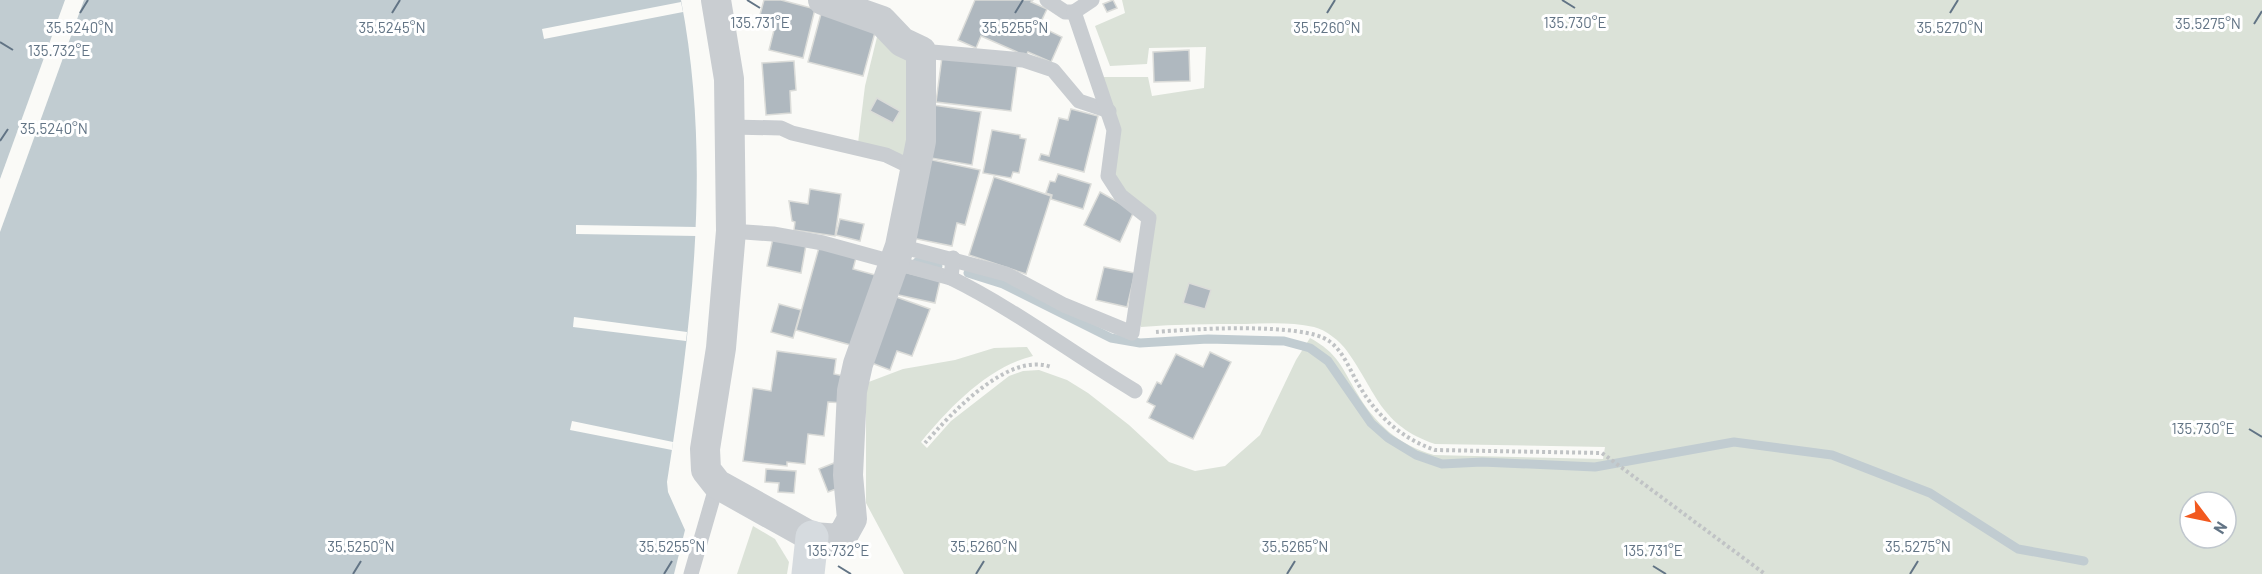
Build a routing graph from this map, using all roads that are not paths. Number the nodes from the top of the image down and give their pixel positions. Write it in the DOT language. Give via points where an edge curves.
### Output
graph roads {
  1 [pos="716,0"];
  2 [pos="823,0"];
  3 [pos="1047,0"];
  4 [pos="1092,0"];
  5 [pos="880,10"];
  6 [pos="1074,12"];
  7 [pos="921,51"];
  8 [pos="1109,111"];
  9 [pos="731,127"];
  10 [pos="915,169"];
  11 [pos="731,231"];
  12 [pos="897,255"];
  13 [pos="953,258"];
  14 [pos="951,278"];
  15 [pos="1135,391"];
  16 [pos="717,484"];
  17 [pos="812,537"];
  18 [pos="691,574"];
  19 [pos="808,574"];
  1 -- 9 [label="street" via="729,79"];
  2 -- 5 [label="street"];
  3 -- 6 [label="lane" via="1065,12"];
  4 -- 6 [label="lane"];
  5 -- 7 [label="street" via="882,21 902,42"];
  6 -- 8 [label="lane"];
  7 -- 8 [label="lane" via="1023,60 1053,70 1078,100"];
  7 -- 10 [label="street" via="921,141"];
  8 -- 13 [label="lane" via="1114,130 1108,176 1121,196 1149,218 1132,333 1073,309 1006,274"];
  9 -- 10 [label="lane" via="781,128 886,155"];
  9 -- 11 [label="street"];
  10 -- 12 [label="street"];
  11 -- 12 [label="lane" via="773,234"];
  11 -- 16 [label="street" via="721,348 705,449 706,470"];
  12 -- 13 [label="lane"];
  12 -- 14 [label="lane"];
  12 -- 17 [label="street" via="852,391 848,475 852,519 841,539"];
  13 -- 14 [label="lane"];
  14 -- 15 [label="lane"];
  16 -- 17 [label="street"];
  16 -- 18 [label="lane"];
  17 -- 19 [label="street"];
}
